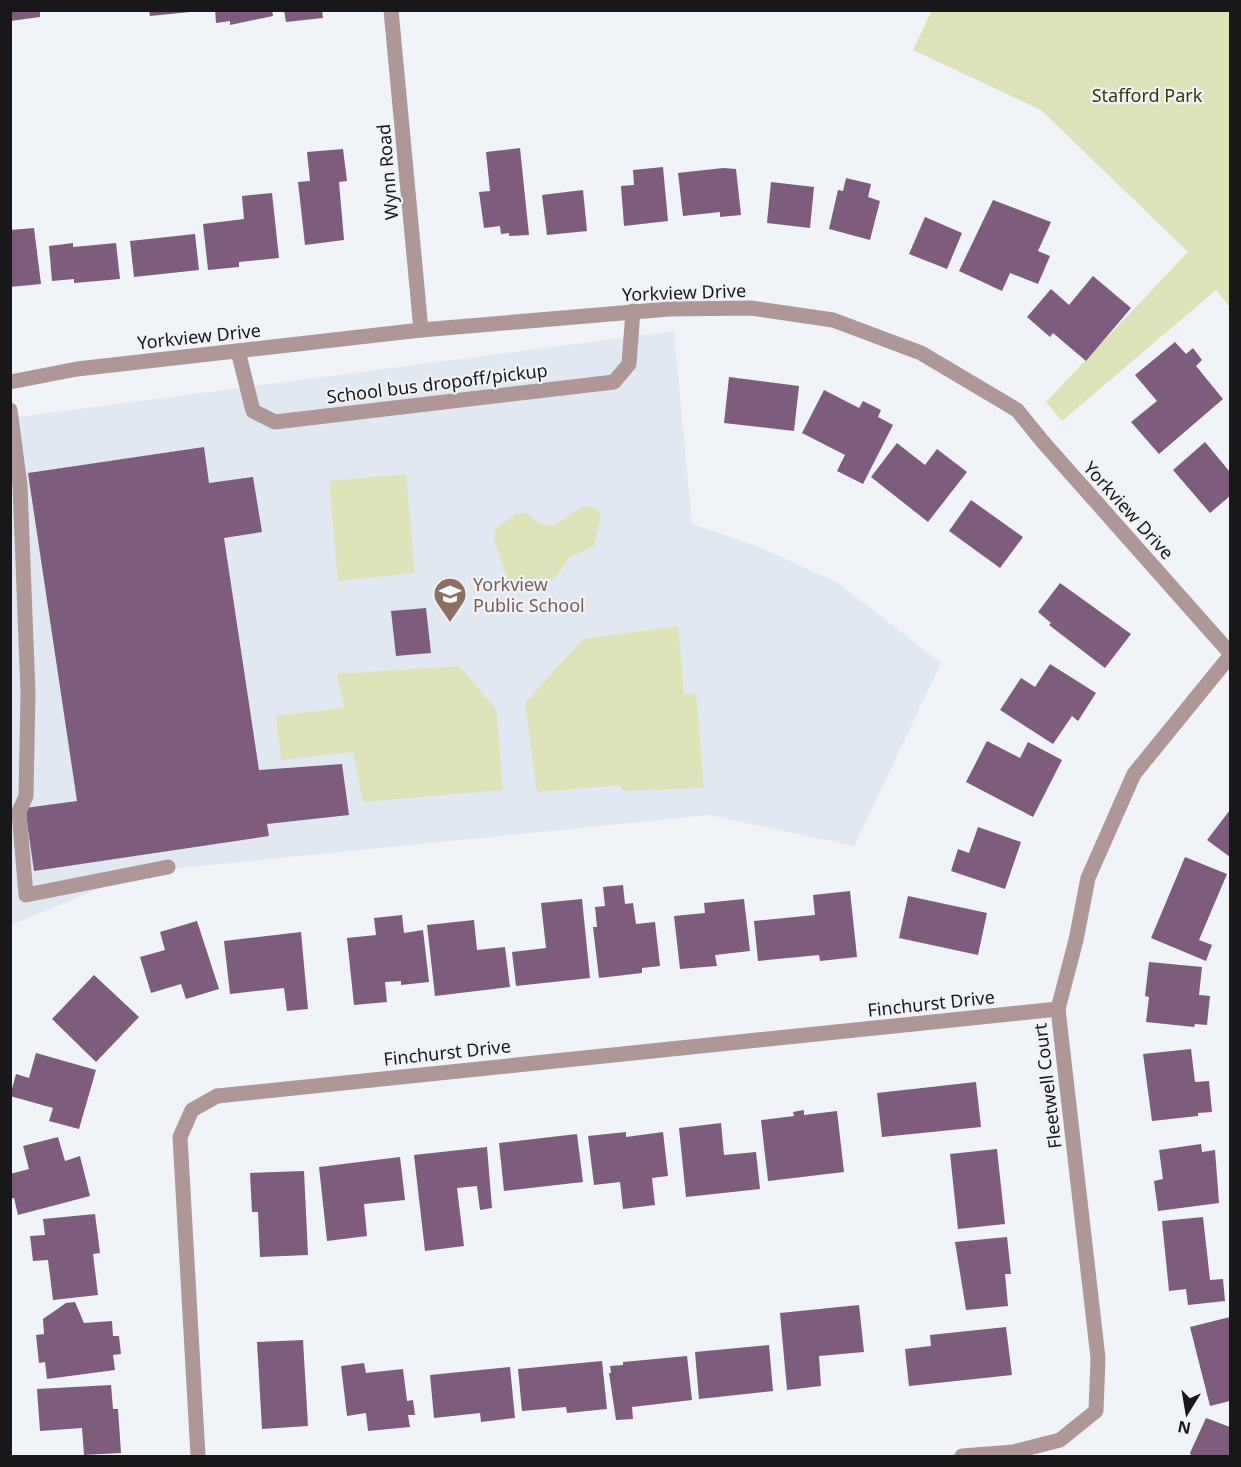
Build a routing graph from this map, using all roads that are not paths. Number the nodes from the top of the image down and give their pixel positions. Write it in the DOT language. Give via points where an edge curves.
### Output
graph roads {
  1 [pos="391,10"];
  2 [pos="633,312"];
  3 [pos="421,330"];
  4 [pos="238,351"];
  5 [pos="10,382"];
  6 [pos="10,410"];
  7 [pos="1230,655"];
  8 [pos="168,867"];
  9 [pos="1058,1010"];
  10 [pos="198,1456"];
  11 [pos="962,1456"];
  1 -- 3 [label="street, Wynn Road"];
  2 -- 3 [label="street, Yorkview Drive"];
  2 -- 4 [label="street, School bus dropoff/pickup" via="629,364 614,382 275,422 253,411"];
  2 -- 7 [label="street, Yorkview Drive" via="751,308 833,320 921,353 1017,410"];
  3 -- 4 [label="street, Yorkview Drive"];
  4 -- 5 [label="street, Yorkview Drive" via="77,369"];
  6 -- 8 [label="street" via="20,485 28,693 26,796 19,812 26,895"];
  7 -- 9 [label="street, Fleetwell Court" via="1134,774 1088,878"];
  9 -- 10 [label="street, Finchurst Drive" via="217,1096 192,1110 180,1137"];
  9 -- 11 [label="street, Fleetwell Court" via="1098,1358 1096,1411 1060,1440 1013,1452"];
}
